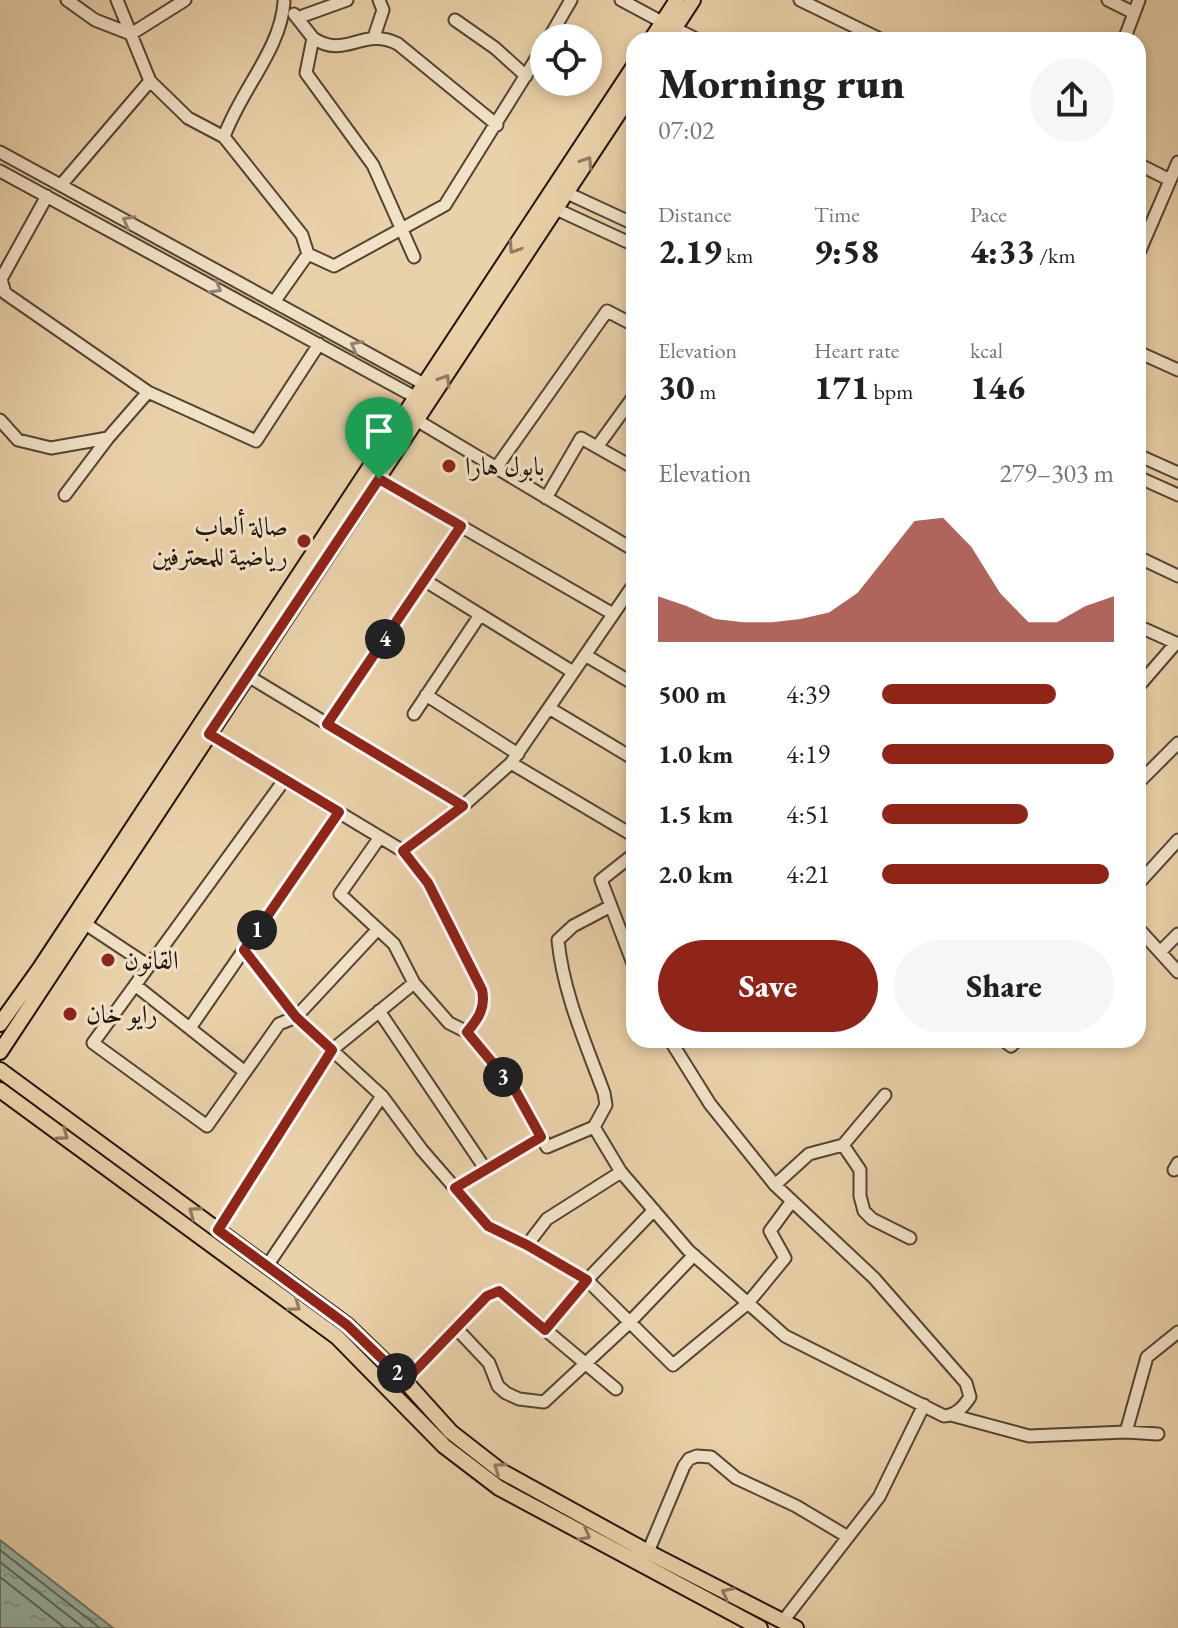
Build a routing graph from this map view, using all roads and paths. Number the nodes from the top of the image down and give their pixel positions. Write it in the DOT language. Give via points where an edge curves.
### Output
graph roads {
  1 [pos="67,0"];
  2 [pos="117,0"];
  3 [pos="185,0"];
  4 [pos="347,0"];
  5 [pos="379,0"];
  6 [pos="571,0"];
  7 [pos="621,0"];
  8 [pos="677,0"];
  9 [pos="693,0"];
  10 [pos="800,0"];
  11 [pos="1108,0"];
  12 [pos="1139,0"];
  13 [pos="284,1"];
  14 [pos="1134,13"];
  15 [pos="297,18"];
  16 [pos="455,20"];
  17 [pos="557,24"];
  18 [pos="668,30"];
  19 [pos="866,32"];
  20 [pos="1127,32"];
  21 [pos="131,34"];
  22 [pos="374,37"];
  23 [pos="313,38"];
  24 [pos="530,69"];
  25 [pos="526,76"];
  26 [pos="626,78"];
  27 [pos="150,81"];
  28 [pos="626,102"];
  29 [pos="497,125"];
  30 [pos="224,137"];
  31 [pos="0,152"];
  32 [pos="1178,162"];
  33 [pos="1146,168"];
  34 [pos="0,171"];
  35 [pos="1170,180"];
  36 [pos="61,185"];
  37 [pos="567,193"];
  38 [pos="47,196"];
  39 [pos="556,209"];
  40 [pos="626,220"];
  41 [pos="401,229"];
  42 [pos="1146,236"];
  43 [pos="626,241"];
  44 [pos="308,254"];
  45 [pos="414,257"];
  46 [pos="274,302"];
  47 [pos="626,321"];
  48 [pos="319,344"];
  49 [pos="1146,356"];
  50 [pos="1178,370"];
  51 [pos="424,384"];
  52 [pos="148,392"];
  53 [pos="415,397"];
  54 [pos="626,407"];
  55 [pos="0,420"];
  56 [pos="418,421"];
  57 [pos="108,438"];
  58 [pos="597,447"];
  59 [pos="1146,459"];
  60 [pos="626,463"];
  61 [pos="496,468"];
  62 [pos="1178,473"];
  63 [pos="379,479"];
  64 [pos="1146,481"];
  65 [pos="65,495"];
  66 [pos="1178,495"];
  67 [pos="546,498"];
  68 [pos="461,526"];
  69 [pos="626,545"];
  70 [pos="1146,561"];
  71 [pos="1178,576"];
  72 [pos="424,580"];
  73 [pos="626,595"];
  74 [pos="613,614"];
  75 [pos="480,615"];
  76 [pos="1146,630"];
  77 [pos="1177,644"];
  78 [pos="585,655"];
  79 [pos="573,672"];
  80 [pos="248,676"];
  81 [pos="1146,678"];
  82 [pos="626,679"];
  83 [pos="426,695"];
  84 [pos="549,708"];
  85 [pos="414,714"];
  86 [pos="327,724"];
  87 [pos="209,734"];
  88 [pos="1178,743"];
  89 [pos="626,754"];
  90 [pos="514,758"];
  91 [pos="1146,775"];
  92 [pos="285,779"];
  93 [pos="463,806"];
  94 [pos="339,812"];
  95 [pos="626,831"];
  96 [pos="380,837"];
  97 [pos="1178,840"];
  98 [pos="403,851"];
  99 [pos="626,860"];
  100 [pos="1146,875"];
  101 [pos="611,906"];
  102 [pos="84,923"];
  103 [pos="378,929"];
  104 [pos="1178,934"];
  105 [pos="1146,937"];
  106 [pos="626,945"];
  107 [pos="244,950"];
  108 [pos="1160,952"];
  109 [pos="149,966"];
  110 [pos="1178,972"];
  111 [pos="414,983"];
  112 [pos="135,985"];
  113 [pos="379,1011"];
  114 [pos="296,1017"];
  115 [pos="0,1024"];
  116 [pos="190,1028"];
  117 [pos="467,1032"];
  118 [pos="675,1048"];
  119 [pos="332,1050"];
  120 [pos="0,1052"];
  121 [pos="0,1070"];
  122 [pos="245,1072"];
  123 [pos="0,1090"];
  124 [pos="885,1095"];
  125 [pos="382,1096"];
  126 [pos="594,1127"];
  127 [pos="541,1137"];
  128 [pos="843,1145"];
  129 [pos="486,1170"];
  130 [pos="621,1172"];
  131 [pos="775,1185"];
  132 [pos="455,1188"];
  133 [pos="792,1201"];
  134 [pos="654,1210"];
  135 [pos="218,1230"];
  136 [pos="910,1238"];
  137 [pos="527,1245"];
  138 [pos="694,1255"];
  139 [pos="267,1266"];
  140 [pos="587,1280"];
  141 [pos="748,1303"];
  142 [pos="629,1323"];
  143 [pos="456,1328"];
  144 [pos="545,1330"];
  145 [pos="1178,1332"];
  146 [pos="584,1365"];
  147 [pos="405,1381"];
  148 [pos="616,1389"];
  149 [pos="924,1405"];
  150 [pos="951,1415"];
  151 [pos="1126,1432"];
  152 [pos="1158,1434"];
  153 [pos="848,1537"];
  154 [pos="648,1552"];
  155 [pos="790,1625"];
  156 [pos="760,1628"];
  1 -- 21 [label="street" via="95,20"];
  2 -- 21 [label="street"];
  3 -- 21 [label="street"];
  4 -- 15 [label="street"];
  5 -- 22 [label="street" via="383,10"];
  6 -- 17 [label="street"];
  7 -- 18 [label="street"];
  8 -- 18 [label="main road"];
  9 -- 18 [label="main road"];
  10 -- 19 [label="street"];
  11 -- 14 [label="street"];
  12 -- 14 [label="street"];
  13 -- 15 [label="street"];
  13 -- 30 [label="street" via="282,25"];
  14 -- 20 [label="street"];
  15 -- 23 [label="street"];
  16 -- 25 [label="street"];
  21 -- 27 [label="street"];
  22 -- 23 [label="street" via="332,47"];
  22 -- 29 [label="street" via="398,44"];
  23 -- 41 [label="street" via="306,73 373,165"];
  24 -- 25 [label="street"];
  25 -- 29 [label="street"];
  26 -- 51 [label="main road, one-way"];
  27 -- 30 [label="street" via="188,118"];
  27 -- 36 [label="street"];
  37 -- 28 [label="main road, one-way"];
  29 -- 41 [label="street" via="445,205"];
  30 -- 44 [label="street" via="302,235"];
  31 -- 36 [label="street"];
  32 -- 35 [label="street"];
  33 -- 35 [label="street"];
  34 -- 38 [label="street"];
  35 -- 42 [label="street"];
  46 -- 36 [label="street, one-way"];
  37 -- 39 [label="main road"];
  37 -- 40 [label="street"];
  38 -- 48 [label="street, one-way"];
  38 -- 52 [label="street" via="1,279 5,293"];
  39 -- 43 [label="street"];
  56 -- 39 [label="main road, one-way"];
  41 -- 44 [label="street" via="334,266"];
  41 -- 45 [label="street"];
  44 -- 46 [label="street"];
  51 -- 46 [label="street, one-way"];
  47 -- 61 [label="street" via="607,311"];
  48 -- 52 [label="street" via="256,441"];
  48 -- 53 [label="street"];
  49 -- 50 [label="street"];
  51 -- 53 [label="main road"];
  52 -- 57 [label="street"];
  53 -- 115 [label="main road"];
  54 -- 58 [label="street"];
  55 -- 57 [label="street" via="18,440 51,448"];
  56 -- 61 [label="street"];
  56 -- 63 [label="main road"];
  57 -- 65 [label="street"];
  58 -- 60 [label="street"];
  58 -- 67 [label="street" via="581,438"];
  59 -- 62 [label="street"];
  61 -- 67 [label="street"];
  63 -- 68 [label="street"];
  63 -- 80 [label="main road"];
  64 -- 66 [label="street"];
  67 -- 69 [label="street"];
  68 -- 72 [label="street"];
  68 -- 74 [label="street"];
  70 -- 71 [label="street"];
  72 -- 75 [label="street"];
  72 -- 86 [label="street"];
  73 -- 74 [label="street"];
  74 -- 78 [label="street"];
  75 -- 79 [label="street"];
  75 -- 83 [label="street"];
  76 -- 77 [label="street"];
  77 -- 81 [label="street"];
  78 -- 79 [label="street"];
  78 -- 82 [label="street"];
  79 -- 84 [label="street"];
  80 -- 86 [label="street"];
  80 -- 87 [label="main road"];
  83 -- 85 [label="street"];
  83 -- 90 [label="street"];
  84 -- 89 [label="street"];
  84 -- 90 [label="street"];
  86 -- 93 [label="street"];
  87 -- 92 [label="street"];
  87 -- 102 [label="main road"];
  88 -- 91 [label="street"];
  90 -- 93 [label="street"];
  90 -- 95 [label="street"];
  92 -- 94 [label="street"];
  92 -- 109 [label="street"];
  93 -- 98 [label="street"];
  94 -- 96 [label="street"];
  94 -- 107 [label="street"];
  96 -- 98 [label="street"];
  96 -- 103 [label="street" via="340,894"];
  97 -- 100 [label="street"];
  98 -- 117 [label="street" via="428,883 482,990 479,1018"];
  99 -- 101 [label="street" via="601,880"];
  101 -- 106 [label="street"];
  101 -- 126 [label="street" via="558,940 574,1013 604,1093 606,1105"];
  102 -- 109 [label="street"];
  102 -- 120 [label="main road"];
  103 -- 111 [label="street" via="394,944"];
  103 -- 114 [label="street"];
  104 -- 108 [label="street"];
  105 -- 108 [label="street"];
  107 -- 114 [label="street"];
  107 -- 116 [label="street"];
  108 -- 110 [label="street"];
  109 -- 112 [label="street"];
  111 -- 113 [label="street"];
  111 -- 117 [label="street" via="449,1023"];
  112 -- 116 [label="street"];
  112 -- 122 [label="street" via="93,1043 207,1126"];
  113 -- 119 [label="street"];
  113 -- 129 [label="street"];
  114 -- 119 [label="street"];
  114 -- 122 [label="street" via="279,1024"];
  116 -- 122 [label="street"];
  117 -- 127 [label="street" via="515,1090"];
  118 -- 131 [label="street" via="710,1104"];
  119 -- 125 [label="street"];
  119 -- 135 [label="street"];
  135 -- 121 [label="main road, one-way"];
  123 -- 156 [label="main road, one-way" via="337,1337 444,1446 499,1488"];
  124 -- 128 [label="street"];
  125 -- 132 [label="street"];
  125 -- 139 [label="street"];
  126 -- 127 [label="street" via="547,1147"];
  126 -- 130 [label="street"];
  127 -- 129 [label="street"];
  128 -- 131 [label="street" via="809,1154"];
  128 -- 136 [label="street" via="860,1170 864,1211"];
  129 -- 132 [label="street"];
  130 -- 134 [label="street"];
  130 -- 137 [label="street" via="547,1219"];
  131 -- 133 [label="street"];
  132 -- 137 [label="street" via="488,1226"];
  133 -- 141 [label="street" via="770,1231 785,1258"];
  133 -- 150 [label="street" via="874,1278 966,1383 970,1397"];
  134 -- 138 [label="street"];
  134 -- 140 [label="street"];
  135 -- 139 [label="main road"];
  137 -- 140 [label="street"];
  138 -- 141 [label="street"];
  138 -- 142 [label="street"];
  139 -- 147 [label="main road" via="347,1325"];
  140 -- 142 [label="street"];
  140 -- 144 [label="street"];
  141 -- 142 [label="street" via="673,1365"];
  141 -- 149 [label="street" via="785,1336"];
  142 -- 146 [label="street"];
  143 -- 144 [label="street" via="487,1296 499,1291"];
  143 -- 146 [label="street" via="489,1363 498,1386 519,1399 544,1402"];
  143 -- 147 [label="street"];
  144 -- 146 [label="street"];
  145 -- 151 [label="street" via="1147,1357"];
  146 -- 148 [label="street"];
  154 -- 147 [label="main road, one-way" via="501,1471 451,1432"];
  149 -- 150 [label="street"];
  149 -- 153 [label="street" via="885,1486"];
  150 -- 151 [label="street" via="1029,1436"];
  151 -- 152 [label="street"];
  153 -- 154 [label="street" via="736,1478 711,1457 697,1456 684,1466"];
  153 -- 155 [label="street"];
  155 -- 154 [label="main road, one-way"];
}
